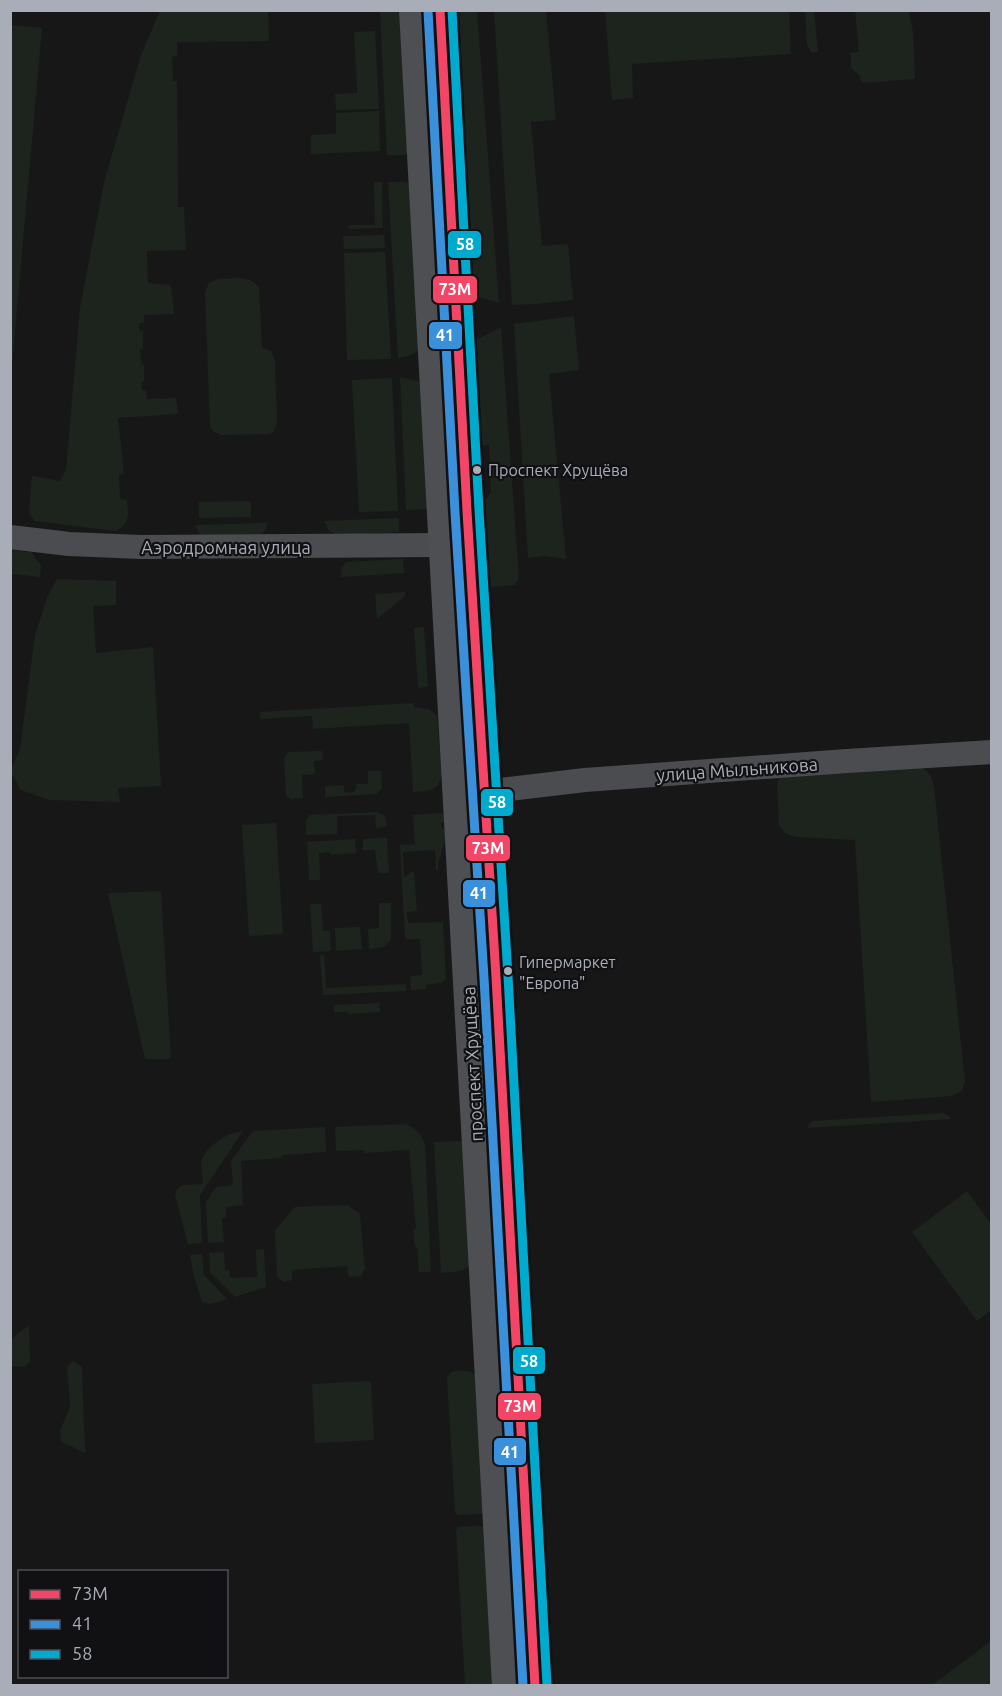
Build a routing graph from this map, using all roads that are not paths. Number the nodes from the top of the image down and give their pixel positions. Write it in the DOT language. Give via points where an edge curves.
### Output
graph roads {
  1 [pos="414,10"];
  2 [pos="440,10"];
  3 [pos="10,537"];
  4 [pos="443,544"];
  5 [pos="992,752"];
  6 [pos="471,794"];
  7 [pos="507,1686"];
  8 [pos="535,1686"];
  1 -- 4 [label="main road, проспект Хрущёва"];
  2 -- 6 [label="main road, проспект Хрущёва"];
  3 -- 4 [label="street, Аэродромная улица" via="130,547"];
  4 -- 6 [label="main road, проспект Хрущёва"];
  5 -- 6 [label="street, улица Мыльникова" via="585,780"];
  6 -- 7 [label="main road, проспект Хрущёва"];
  6 -- 8 [label="main road, проспект Хрущёва" via="498,1010"];
}
